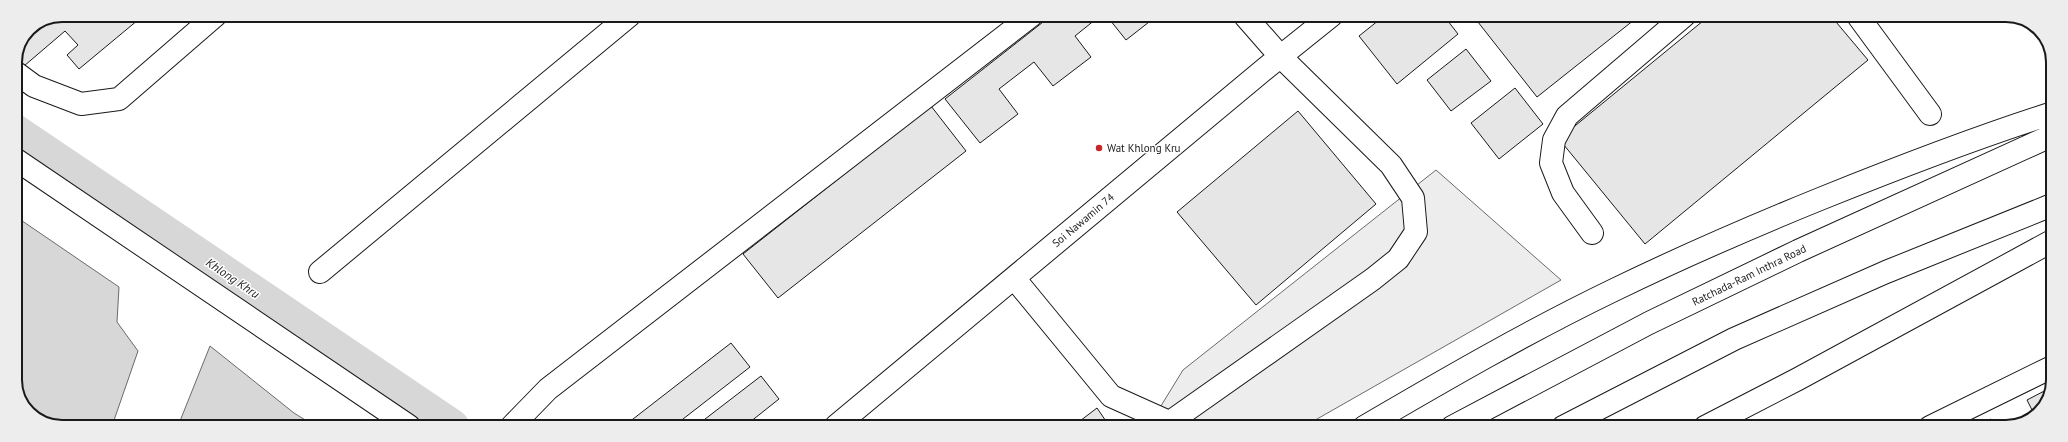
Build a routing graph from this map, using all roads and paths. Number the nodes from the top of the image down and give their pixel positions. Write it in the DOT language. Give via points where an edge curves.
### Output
graph roads {
  1 [pos="208,22"];
  2 [pos="622,22"];
  3 [pos="1023,22"];
  4 [pos="1250,22"];
  5 [pos="1323,22"];
  6 [pos="1677,22"];
  7 [pos="1862,22"];
  8 [pos="1280,56"];
  9 [pos="22,77"];
  10 [pos="1930,114"];
  11 [pos="2046,115"];
  12 [pos="2046,138"];
  13 [pos="22,164"];
  14 [pos="2046,207"];
  15 [pos="1592,233"];
  16 [pos="2046,244"];
  17 [pos="320,272"];
  18 [pos="1014,278"];
  19 [pos="2046,370"];
  20 [pos="399,420"];
  21 [pos="518,420"];
  22 [pos="843,420"];
  23 [pos="1166,420"];
  24 [pos="1180,420"];
  25 [pos="1376,420"];
  26 [pos="1465,420"];
  27 [pos="1577,420"];
  28 [pos="1719,420"];
  29 [pos="1944,420"];
  1 -- 9 [label="street" via="119,99 81,104 34,86"];
  2 -- 17 [label="street"];
  3 -- 21 [label="street" via="548,389"];
  4 -- 8 [label="street"];
  5 -- 8 [label="street, Soi Nawamin 74"];
  6 -- 15 [label="street" via="1567,116 1554,140 1551,163 1563,193"];
  7 -- 10 [label="street"];
  8 -- 18 [label="street, Soi Nawamin 74"];
  8 -- 24 [label="street" via="1391,165 1413,198 1416,232 1398,259 1373,279"];
  11 -- 25 [label="street" via="1879,175 1742,231 1614,290 1467,367"];
  12 -- 26 [label="street, Ratchada-Ram Inthra Road" via="1798,251 1649,323"];
  13 -- 20 [label="street"];
  14 -- 27 [label="street" via="1886,272 1734,339"];
  16 -- 28 [label="street"];
  18 -- 22 [label="street, Soi Nawamin 74"];
  18 -- 23 [label="street" via="1111,396"];
  19 -- 29 [label="street"];
}
